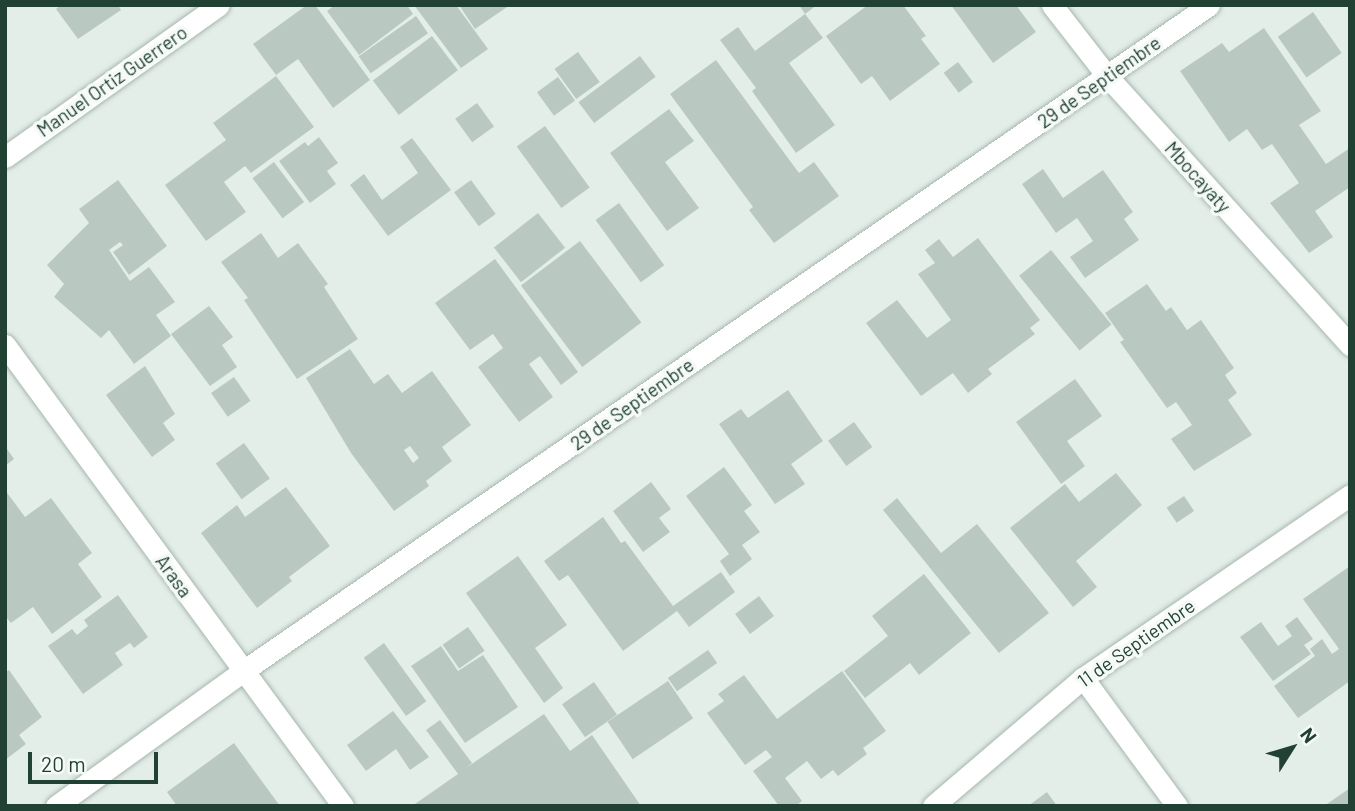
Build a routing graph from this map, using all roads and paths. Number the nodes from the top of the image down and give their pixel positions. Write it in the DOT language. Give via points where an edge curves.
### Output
graph roads {
  1 [pos="219,5"];
  2 [pos="1052,5"];
  3 [pos="1209,5"];
  4 [pos="1107,76"];
  5 [pos="5,157"];
  6 [pos="5,345"];
  7 [pos="1350,345"];
  8 [pos="1350,495"];
  9 [pos="243,671"];
  10 [pos="1083,678"];
  11 [pos="56,806"];
  12 [pos="343,806"];
  13 [pos="933,806"];
  14 [pos="1177,806"];
  1 -- 5 [label="street, Manuel Ortiz Guerrero"];
  2 -- 4 [label="street, Mbocayaty"];
  3 -- 4 [label="street, 29 de Septiembre"];
  4 -- 7 [label="street, Mbocayaty"];
  4 -- 9 [label="street, 29 de Septiembre"];
  6 -- 9 [label="street, Arasa"];
  8 -- 10 [label="street, 11 de Septiembre"];
  9 -- 11 [label="street, 29 de Septiembre"];
  9 -- 12 [label="street, Arasa"];
  10 -- 13 [label="street, 11 de Septiembre"];
  10 -- 14 [label="street"];
}
